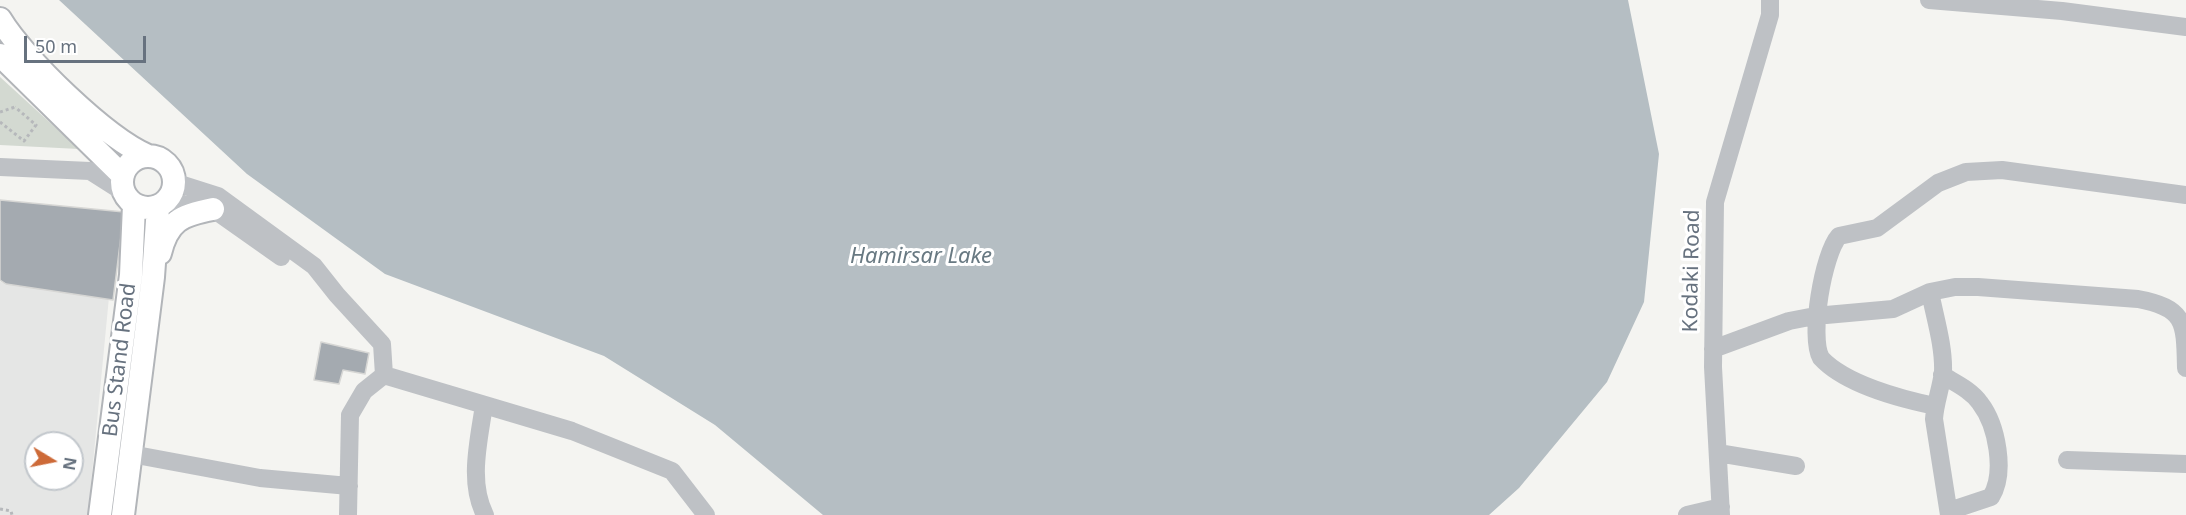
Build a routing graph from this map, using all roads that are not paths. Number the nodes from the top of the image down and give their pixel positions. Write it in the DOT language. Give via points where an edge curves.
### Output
graph roads {
  1 [pos="1770,0"];
  2 [pos="1929,0"];
  3 [pos="0,19"];
  4 [pos="2186,27"];
  5 [pos="0,55"];
  6 [pos="148,156"];
  7 [pos="0,167"];
  8 [pos="127,191"];
  9 [pos="2186,195"];
  10 [pos="166,197"];
  11 [pos="213,209"];
  12 [pos="153,277"];
  13 [pos="1930,292"];
  14 [pos="337,295"];
  15 [pos="1815,316"];
  16 [pos="1713,349"];
  17 [pos="2186,368"];
  18 [pos="384,375"];
  19 [pos="1942,375"];
  20 [pos="484,405"];
  21 [pos="1935,406"];
  22 [pos="1718,453"];
  23 [pos="131,454"];
  24 [pos="2067,460"];
  25 [pos="2186,464"];
  26 [pos="1796,466"];
  27 [pos="349,486"];
  28 [pos="1721,511"];
  29 [pos="1949,513"];
  30 [pos="100,515"];
  31 [pos="123,515"];
  32 [pos="348,515"];
  33 [pos="485,515"];
  34 [pos="706,515"];
  35 [pos="1687,515"];
  1 -- 16 [label="street, Kodaki Road" via="1770,15 1715,202"];
  2 -- 4 [label="street"];
  3 -- 6 [label="main road" via="39,67 97,122 128,147"];
  5 -- 8 [label="main road"];
  6 -- 8 [label="main road" via="132,161"];
  6 -- 10 [label="main road" via="163,161 173,174"];
  7 -- 8 [label="street" via="90,171"];
  8 -- 10 [label="main road" via="142,208"];
  8 -- 30 [label="main road, Bus Stand Road" via="130,275"];
  9 -- 15 [label="street" via="2002,170 1966,172 1938,183 1877,228 1839,236 1830,251"];
  10 -- 11 [label="street"];
  10 -- 12 [label="main road, Bus Stand Road"];
  10 -- 14 [label="street" via="218,196 314,266"];
  11 -- 12 [label="main road, Bus Stand Road" via="186,214 165,232"];
  11 -- 14 [label="street"];
  12 -- 23 [label="main road, Bus Stand Road"];
  13 -- 15 [label="street" via="1893,309"];
  13 -- 17 [label="street" via="1978,287 2162,304 2178,317 2186,348"];
  13 -- 19 [label="street" via="1942,350"];
  14 -- 18 [label="street" via="382,344"];
  15 -- 16 [label="street" via="1789,321"];
  15 -- 21 [label="street" via="1818,353 1825,363 1877,391"];
  16 -- 22 [label="street, Kodaki Road"];
  18 -- 20 [label="street"];
  18 -- 27 [label="street" via="364,391 350,415"];
  19 -- 21 [label="street"];
  19 -- 29 [label="street" via="1980,402 1995,438 1998,470 1991,497"];
  20 -- 33 [label="street" via="476,473"];
  20 -- 34 [label="street" via="572,431 672,471"];
  21 -- 29 [label="street" via="1936,439"];
  22 -- 26 [label="street"];
  22 -- 28 [label="street, Kodaki Road"];
  23 -- 27 [label="street" via="260,478"];
  23 -- 31 [label="main road, Bus Stand Road"];
  24 -- 25 [label="street"];
  27 -- 32 [label="street"];
  28 -- 35 [label="street"];
}
